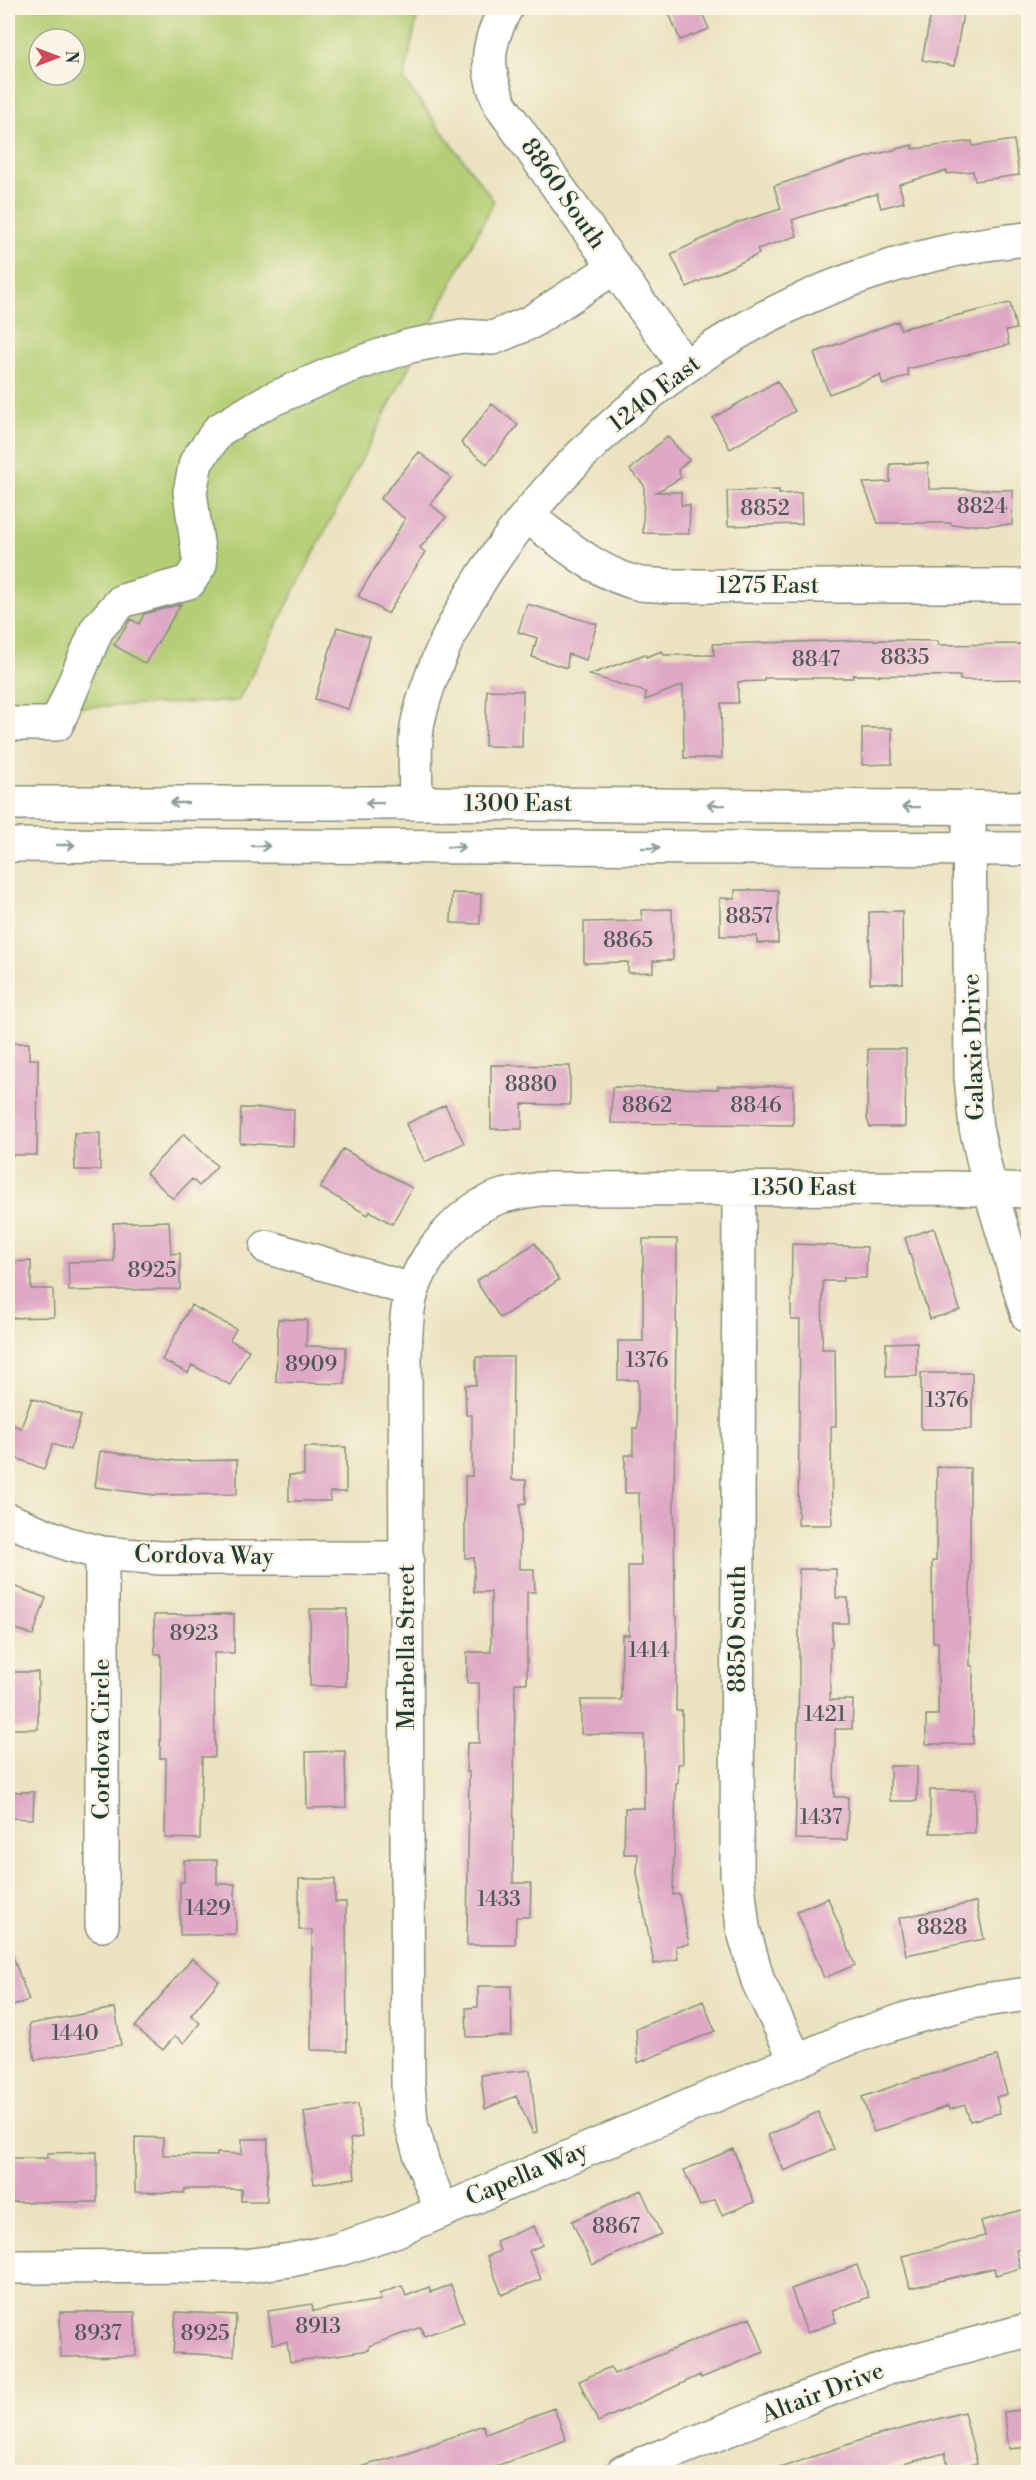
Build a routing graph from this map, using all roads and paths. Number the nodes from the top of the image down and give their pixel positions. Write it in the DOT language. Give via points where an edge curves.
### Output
graph roads {
  1 [pos="506,8"];
  2 [pos="1029,239"];
  3 [pos="615,267"];
  4 [pos="685,367"];
  5 [pos="526,516"];
  6 [pos="1029,586"];
  7 [pos="8,724"];
  8 [pos="8,803"];
  9 [pos="416,803"];
  10 [pos="969,807"];
  11 [pos="1029,808"];
  12 [pos="8,845"];
  13 [pos="969,849"];
  14 [pos="1029,849"];
  15 [pos="579,1188"];
  16 [pos="739,1188"];
  17 [pos="990,1189"];
  18 [pos="1029,1191"];
  19 [pos="267,1247"];
  20 [pos="412,1290"];
  21 [pos="1029,1316"];
  22 [pos="8,1520"];
  23 [pos="102,1553"];
  24 [pos="407,1558"];
  25 [pos="102,1925"];
  26 [pos="1029,1994"];
  27 [pos="796,2060"];
  28 [pos="442,2211"];
  29 [pos="8,2267"];
  30 [pos="1029,2330"];
  31 [pos="685,2461"];
  32 [pos="623,2472"];
  1 -- 3 [label="street, 8860 South" via="494,30 489,55 491,82 501,106"];
  2 -- 4 [label="street, 1240 East" via="929,255 849,281 764,318"];
  3 -- 4 [label="street, 8860 South"];
  3 -- 7 [label="street" via="531,322 493,338 462,336 399,349 266,402 219,430 196,462 190,492 200,565 189,582 122,602 116,608 97,629 57,724"];
  4 -- 5 [label="street, 1240 East" via="574,462"];
  5 -- 6 [label="street, 1275 East" via="590,562 641,584"];
  5 -- 9 [label="street, 1240 East" via="460,613 434,665 418,720"];
  9 -- 8 [label="street, 1300 East, one-way"];
  10 -- 9 [label="street, 1300 East, one-way"];
  10 -- 11 [label="street, 1300 East"];
  10 -- 13 [label="street, Galaxie Drive"];
  12 -- 13 [label="street, 1300 East, one-way"];
  13 -- 14 [label="street, 1300 East"];
  13 -- 17 [label="street, Galaxie Drive" via="971,1077 976,1128"];
  15 -- 16 [label="street, 1350 East"];
  15 -- 20 [label="street, Marbella Street" via="501,1196 467,1215 444,1235"];
  16 -- 17 [label="street, 1350 East"];
  16 -- 27 [label="street, 8850 South" via="737,1874 743,1928 758,1981"];
  17 -- 18 [label="street, 1350 East"];
  17 -- 21 [label="street, Galaxie Drive"];
  19 -- 20 [label="street"];
  20 -- 24 [label="street, Marbella Street" via="405,1353"];
  22 -- 23 [label="street, Cordova Way"];
  23 -- 24 [label="street, Cordova Way" via="161,1557"];
  23 -- 25 [label="street, Cordova Circle"];
  24 -- 28 [label="street, Marbella Street" via="408,2084 411,2123"];
  26 -- 27 [label="street, Capella Way" via="970,2002 910,2018"];
  27 -- 28 [label="street, Capella Way"];
  28 -- 29 [label="street, Capella Way" via="337,2250 291,2260 244,2266"];
  30 -- 31 [label="street, Altair Drive" via="893,2366"];
  31 -- 32 [label="street, Altair Drive"];
}
